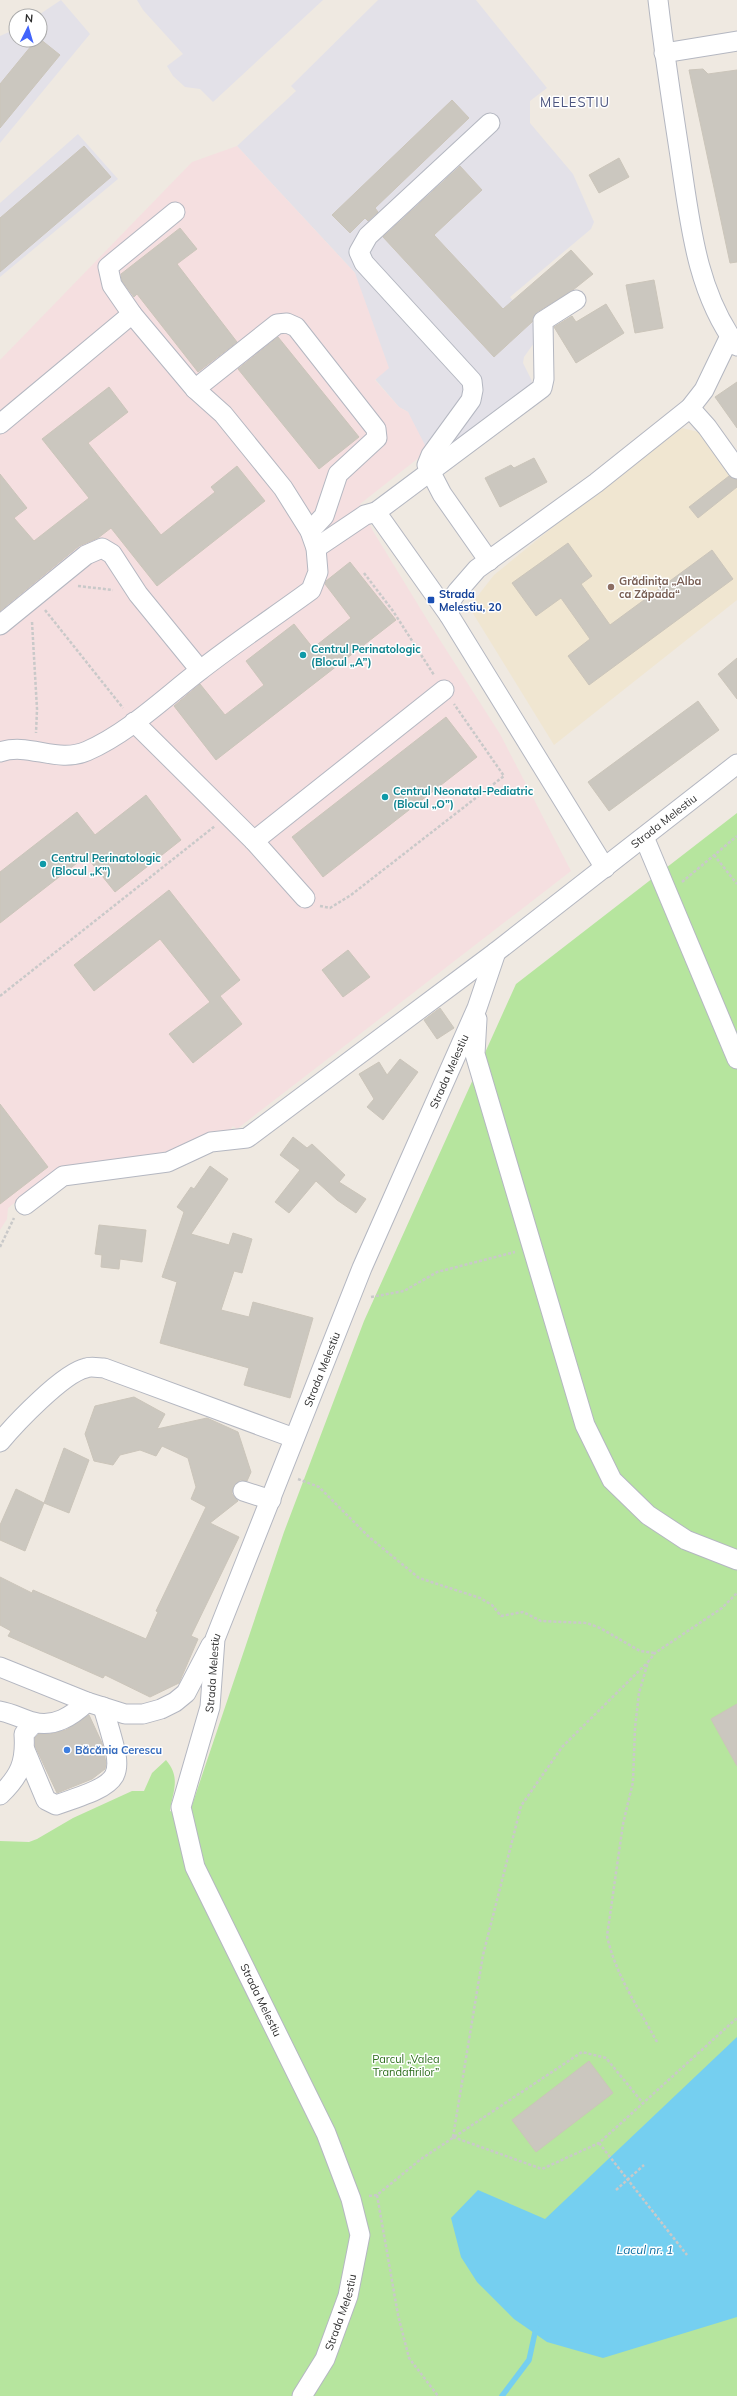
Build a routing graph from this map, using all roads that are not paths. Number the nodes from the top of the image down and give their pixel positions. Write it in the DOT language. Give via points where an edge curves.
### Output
graph roads {
  1 [pos="658,0"];
  2 [pos="737,41"];
  3 [pos="664,54"];
  4 [pos="490,123"];
  5 [pos="175,212"];
  6 [pos="576,300"];
  7 [pos="132,314"];
  8 [pos="733,341"];
  9 [pos="195,389"];
  10 [pos="690,408"];
  11 [pos="0,424"];
  12 [pos="737,469"];
  13 [pos="430,473"];
  14 [pos="376,512"];
  15 [pos="313,539"];
  16 [pos="489,561"];
  17 [pos="449,615"];
  18 [pos="0,625"];
  19 [pos="200,670"];
  20 [pos="444,690"];
  21 [pos="134,722"];
  22 [pos="0,752"];
  23 [pos="737,764"];
  24 [pos="644,837"];
  25 [pos="254,841"];
  26 [pos="605,868"];
  27 [pos="305,898"];
  28 [pos="496,952"];
  29 [pos="477,1008"];
  30 [pos="737,1059"];
  31 [pos="25,1205"];
  32 [pos="4,1431"];
  33 [pos="294,1438"];
  34 [pos="243,1491"];
  35 [pos="272,1500"];
  36 [pos="737,1560"];
  37 [pos="214,1639"];
  38 [pos="0,1667"];
  39 [pos="95,1705"];
  40 [pos="2,1710"];
  41 [pos="34,1723"];
  42 [pos="25,1750"];
  43 [pos="0,1796"];
  44 [pos="302,2396"];
  1 -- 3 [label="street"];
  2 -- 3 [label="street"];
  3 -- 8 [label="street" via="697,256 709,296"];
  4 -- 13 [label="street" via="368,236 359,252 364,263 472,381 471,400 428,460"];
  5 -- 7 [label="street" via="108,267 112,285"];
  6 -- 13 [label="street" via="543,321 542,388"];
  7 -- 9 [label="street"];
  7 -- 11 [label="street"];
  8 -- 10 [label="street" via="704,390"];
  9 -- 15 [label="street" via="223,414 283,488"];
  9 -- 15 [label="street" via="276,324 287,323 296,327 376,429 377,438 338,474 324,516"];
  10 -- 12 [label="street"];
  10 -- 16 [label="street" via="596,483"];
  13 -- 14 [label="street"];
  13 -- 16 [label="street"];
  14 -- 15 [label="street"];
  14 -- 17 [label="street"];
  15 -- 19 [label="street" via="318,572 311,590"];
  16 -- 17 [label="street" via="477,569 457,592 452,600"];
  17 -- 26 [label="street"];
  18 -- 19 [label="street" via="86,555 102,548 112,554 138,594"];
  19 -- 21 [label="street"];
  20 -- 25 [label="street"];
  21 -- 22 [label="street" via="87,751 74,755 58,756 20,749"];
  21 -- 25 [label="street"];
  23 -- 24 [label="street, Strada Melestiu"];
  24 -- 26 [label="street, Strada Melestiu"];
  24 -- 30 [label="street"];
  25 -- 27 [label="street"];
  26 -- 28 [label="street, Strada Melestiu"];
  28 -- 29 [label="street, Strada Melestiu"];
  28 -- 31 [label="street, Strada Melestiu" via="247,1138 211,1142 168,1162 63,1176"];
  29 -- 33 [label="street, Strada Melestiu" via="350,1299"];
  29 -- 36 [label="street" via="475,1054 585,1425 612,1480 648,1515 686,1540"];
  32 -- 33 [label="street" via="67,1377 86,1367 104,1368"];
  33 -- 35 [label="street, Strada Melestiu"];
  34 -- 35 [label="street"];
  35 -- 37 [label="street, Strada Melestiu"];
  37 -- 39 [label="street" via="186,1693 175,1702 143,1714 125,1714"];
  37 -- 44 [label="street, Strada Melestiu" via="210,1707 181,1808 195,1867 326,2133 351,2199 360,2235 348,2296 325,2359"];
  38 -- 39 [label="street"];
  39 -- 41 [label="street" via="51,1724"];
  39 -- 42 [label="street" via="117,1756 117,1772 112,1780 95,1792 56,1805 50,1803 46,1800"];
  40 -- 41 [label="street"];
  41 -- 42 [label="street" via="24,1734"];
  42 -- 43 [label="street" via="20,1770"];
}
